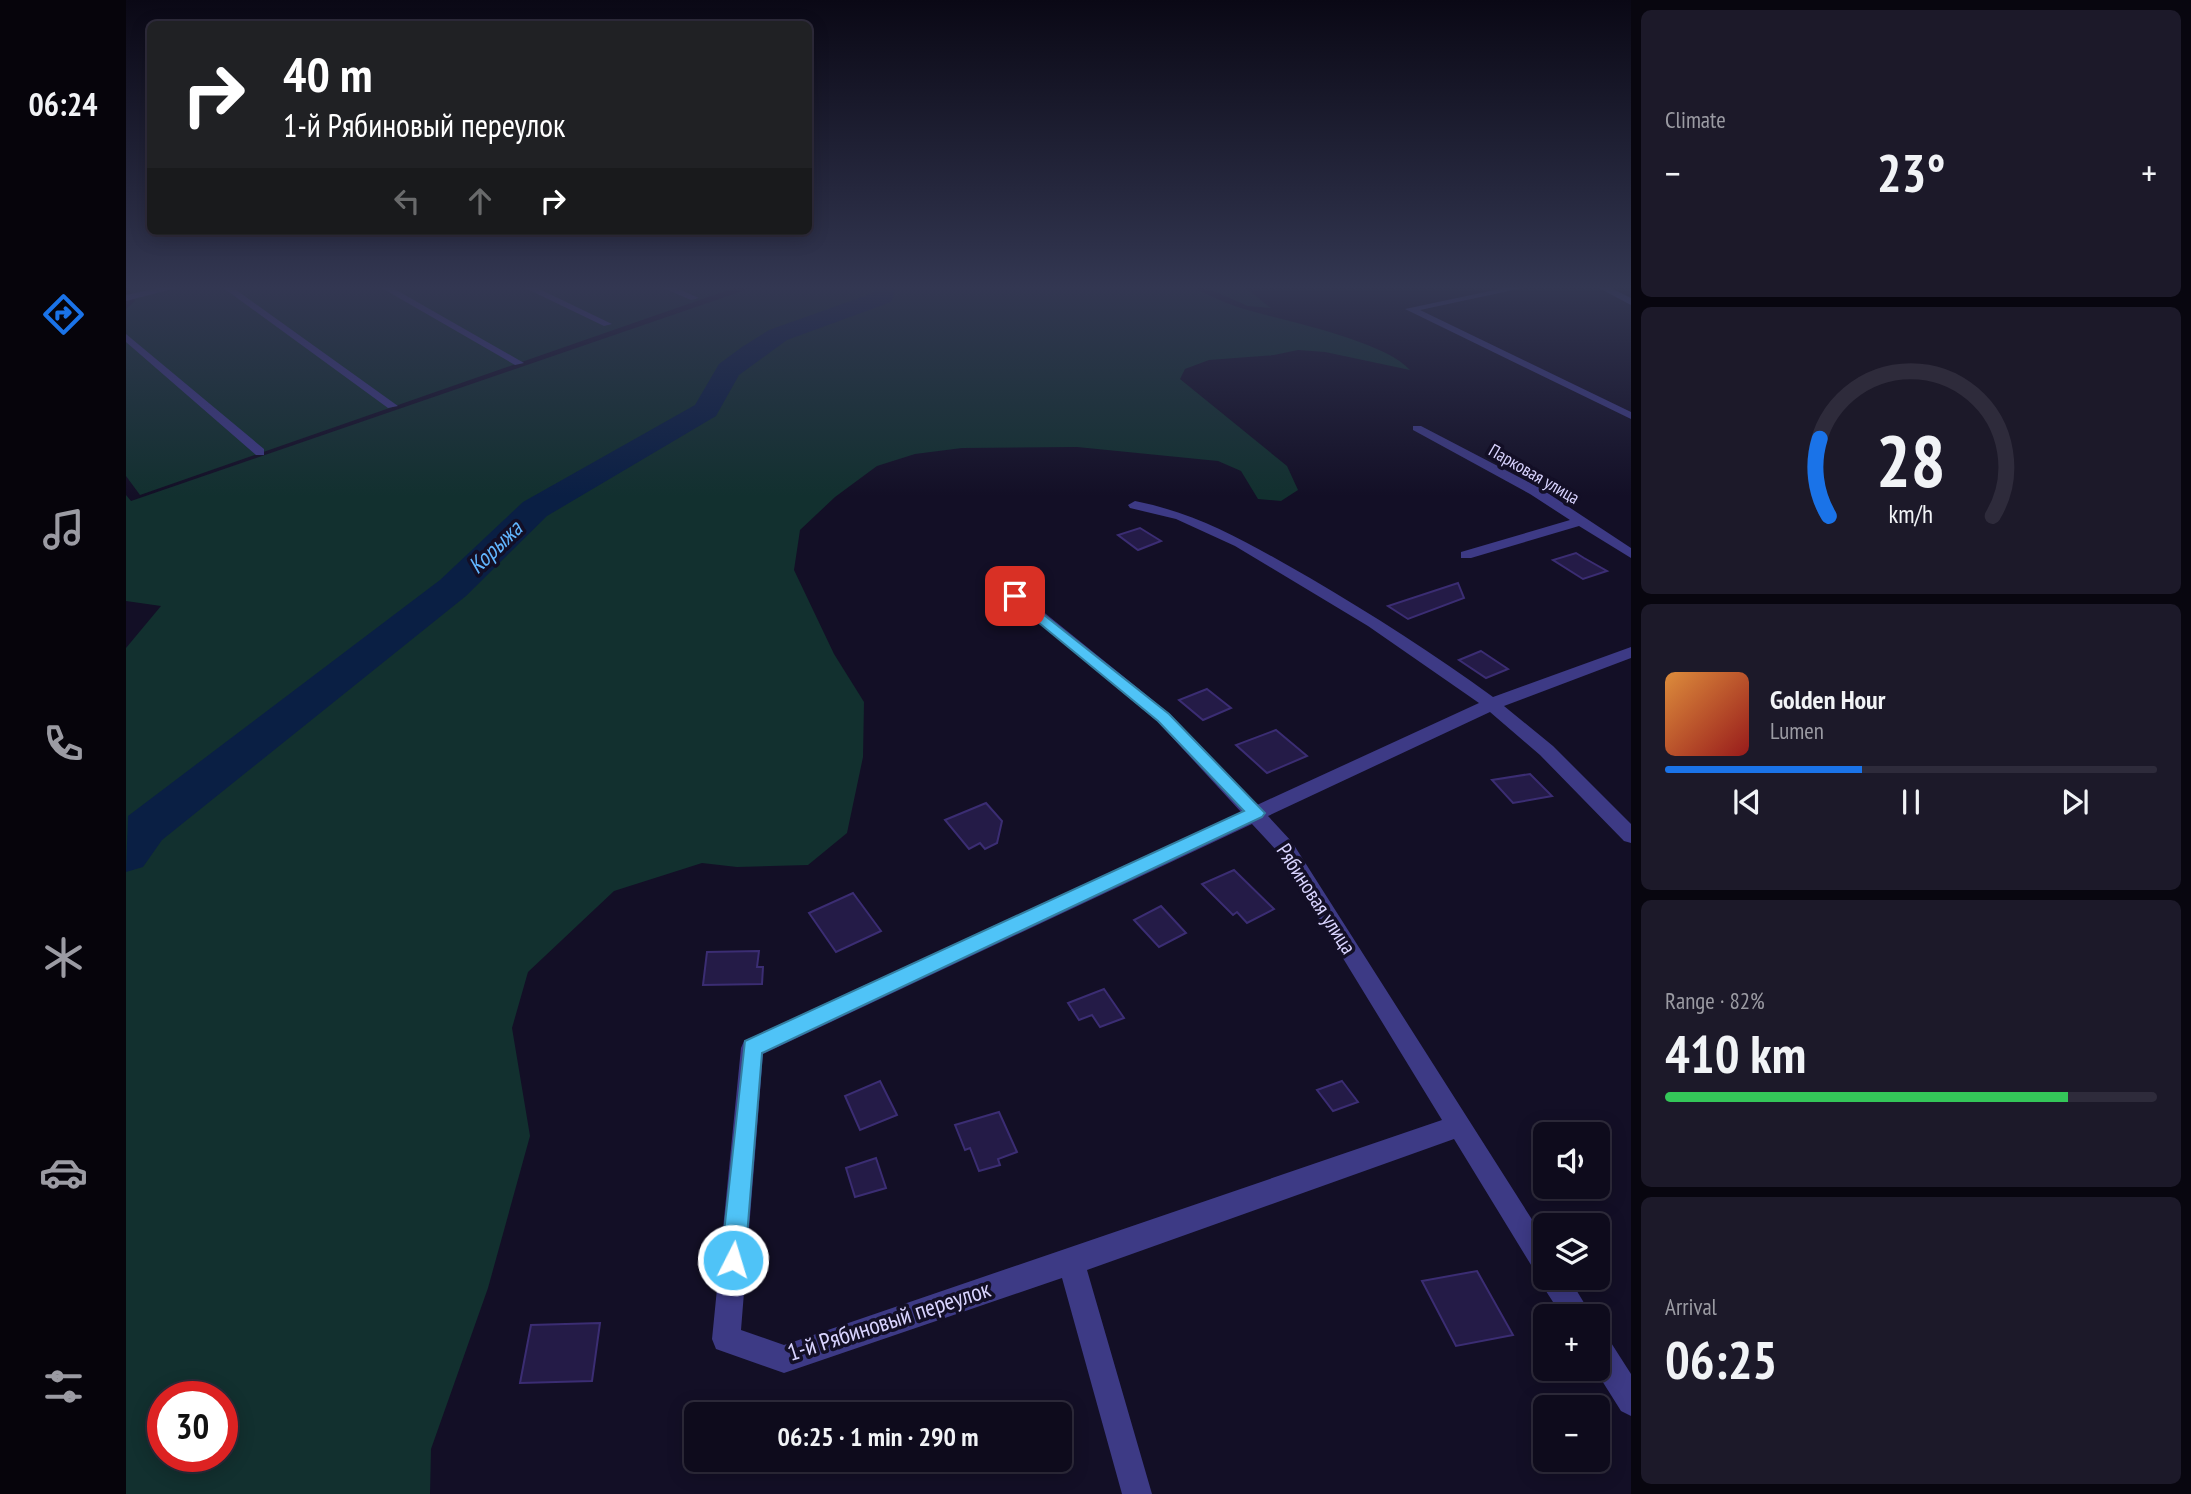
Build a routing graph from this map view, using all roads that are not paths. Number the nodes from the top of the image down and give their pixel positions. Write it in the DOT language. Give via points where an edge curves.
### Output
graph roads {
  1 [pos="149,357"];
  2 [pos="323,357"];
  3 [pos="508,357"];
  4 [pos="1509,357"];
  5 [pos="519,363"];
  6 [pos="391,406"];
  7 [pos="1631,416"];
  8 [pos="1417,428"];
  9 [pos="260,452"];
  10 [pos="1135,505"];
  11 [pos="1581,521"];
  12 [pos="1631,554"];
  13 [pos="1466,555"];
  14 [pos="1015,596"];
  15 [pos="1631,652"];
  16 [pos="1492,704"];
  17 [pos="1256,813"];
  18 [pos="1631,836"];
  19 [pos="1460,1126"];
  20 [pos="1533,1245"];
  21 [pos="1071,1262"];
  22 [pos="1610,1367"];
  23 [pos="1631,1401"];
  24 [pos="1137,1494"];
  1 -- 9 [label="street"];
  2 -- 6 [label="street"];
  3 -- 5 [label="street"];
  4 -- 7 [label="street"];
  8 -- 11 [label="street, Парковая улица"];
  10 -- 16 [label="street" via="1174,511 1222,532 1340,602"];
  11 -- 12 [label="street, Парковая улица"];
  11 -- 13 [label="street"];
  14 -- 17 [label="street, Рябиновая улица" via="1164,718"];
  15 -- 16 [label="street"];
  16 -- 17 [label="street"];
  16 -- 18 [label="street" via="1568,770"];
  17 -- 19 [label="street, Рябиновая улица" via="1285,847"];
  17 -- 21 [label="street, 1-й Рябиновый переулок" via="752,1048 726,1339 784,1359"];
  19 -- 20 [label="street, Рябиновая улица"];
  19 -- 21 [label="street"];
  21 -- 24 [label="street"];
  22 -- 23 [label="street"];
}
